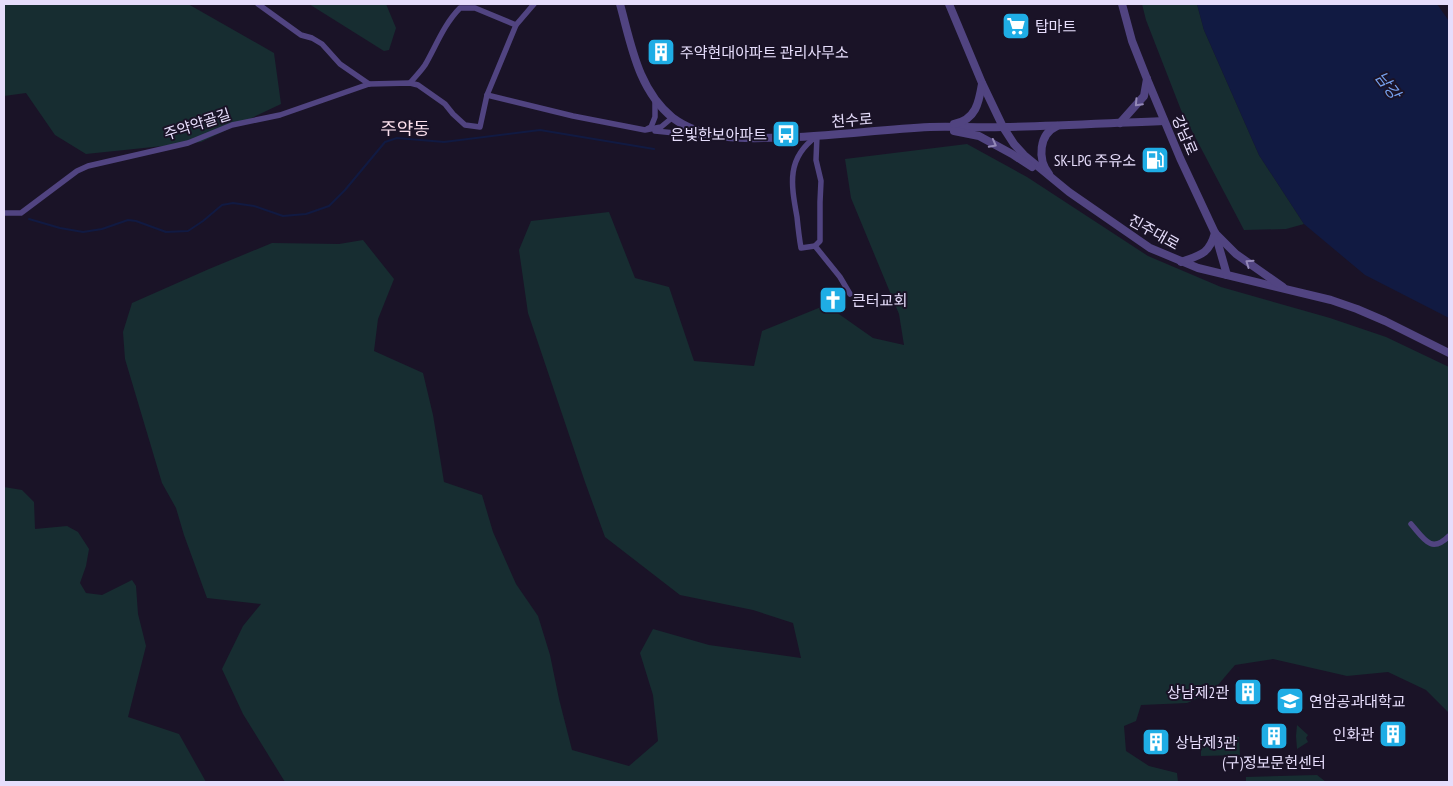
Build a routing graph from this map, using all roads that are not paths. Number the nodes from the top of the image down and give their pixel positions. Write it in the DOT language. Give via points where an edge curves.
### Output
graph roads {
  1 [pos="258,4"];
  2 [pos="534,4"];
  3 [pos="620,4"];
  4 [pos="949,4"];
  5 [pos="1122,4"];
  6 [pos="516,25"];
  7 [pos="1147,79"];
  8 [pos="410,83"];
  9 [pos="982,83"];
  10 [pos="369,84"];
  11 [pos="487,95"];
  12 [pos="655,98"];
  13 [pos="672,117"];
  14 [pos="1164,121"];
  15 [pos="1120,123"];
  16 [pos="1062,125"];
  17 [pos="930,127"];
  18 [pos="1003,127"];
  19 [pos="645,130"];
  20 [pos="817,136"];
  21 [pos="747,139"];
  22 [pos="1054,181"];
  23 [pos="4,213"];
  24 [pos="1215,233"];
  25 [pos="815,246"];
  26 [pos="1181,262"];
  27 [pos="1227,275"];
  28 [pos="1287,290"];
  29 [pos="850,294"];
  30 [pos="1449,352"];
  31 [pos="1410,524"];
  32 [pos="1449,536"];
  1 -- 10 [label="street" via="301,35 322,44 340,64"];
  2 -- 6 [label="street, 주약약골길"];
  3 -- 12 [label="street, 천수로" via="637,66"];
  4 -- 9 [label="street, 진주대로"];
  5 -- 7 [label="street, 강남로"];
  6 -- 8 [label="street" via="475,8 460,8"];
  6 -- 11 [label="street, 주약약골길"];
  7 -- 14 [label="street, 강남로"];
  7 -- 15 [label="street, one-way" via="1144,96"];
  8 -- 10 [label="street, 주약약골길"];
  8 -- 11 [label="street, 주약약골길" via="446,104 465,125 480,127"];
  9 -- 17 [label="street" via="980,100 970,117 962,123"];
  9 -- 18 [label="street, 진주대로"];
  10 -- 23 [label="street, 주약약골길" via="280,115 232,125 188,143 88,166 21,213"];
  11 -- 19 [label="street"];
  12 -- 13 [label="street, 천수로"];
  12 -- 19 [label="street" via="655,117 651,127"];
  13 -- 19 [label="street" via="661,126"];
  13 -- 21 [label="street, 천수로" via="707,133"];
  14 -- 15 [label="street, 천수로"];
  14 -- 24 [label="street, 강남로"];
  15 -- 16 [label="street, 천수로"];
  16 -- 18 [label="street, 천수로"];
  16 -- 22 [label="street" via="1047,133 1042,150 1042,160"];
  17 -- 18 [label="street, 천수로"];
  17 -- 20 [label="street, 천수로"];
  17 -- 22 [label="street, one-way" via="979,136"];
  18 -- 22 [label="street, 진주대로" via="1024,155"];
  19 -- 21 [label="street"];
  20 -- 21 [label="street, 천수로"];
  20 -- 25 [label="street" via="816,160 821,182 820,242"];
  20 -- 25 [label="street" via="805,144 794,164 792,176 801,248"];
  22 -- 26 [label="street, 진주대로" via="1150,248"];
  24 -- 26 [label="street" via="1205,253"];
  24 -- 27 [label="street, 강남로"];
  28 -- 24 [label="street, one-way" via="1236,254"];
  25 -- 29 [label="street"];
  26 -- 27 [label="street, 진주대로"];
  27 -- 28 [label="street, 진주대로"];
  28 -- 30 [label="street, 진주대로" via="1356,309"];
  31 -- 32 [label="street" via="1426,541 1434,544 1442,544"];
}
